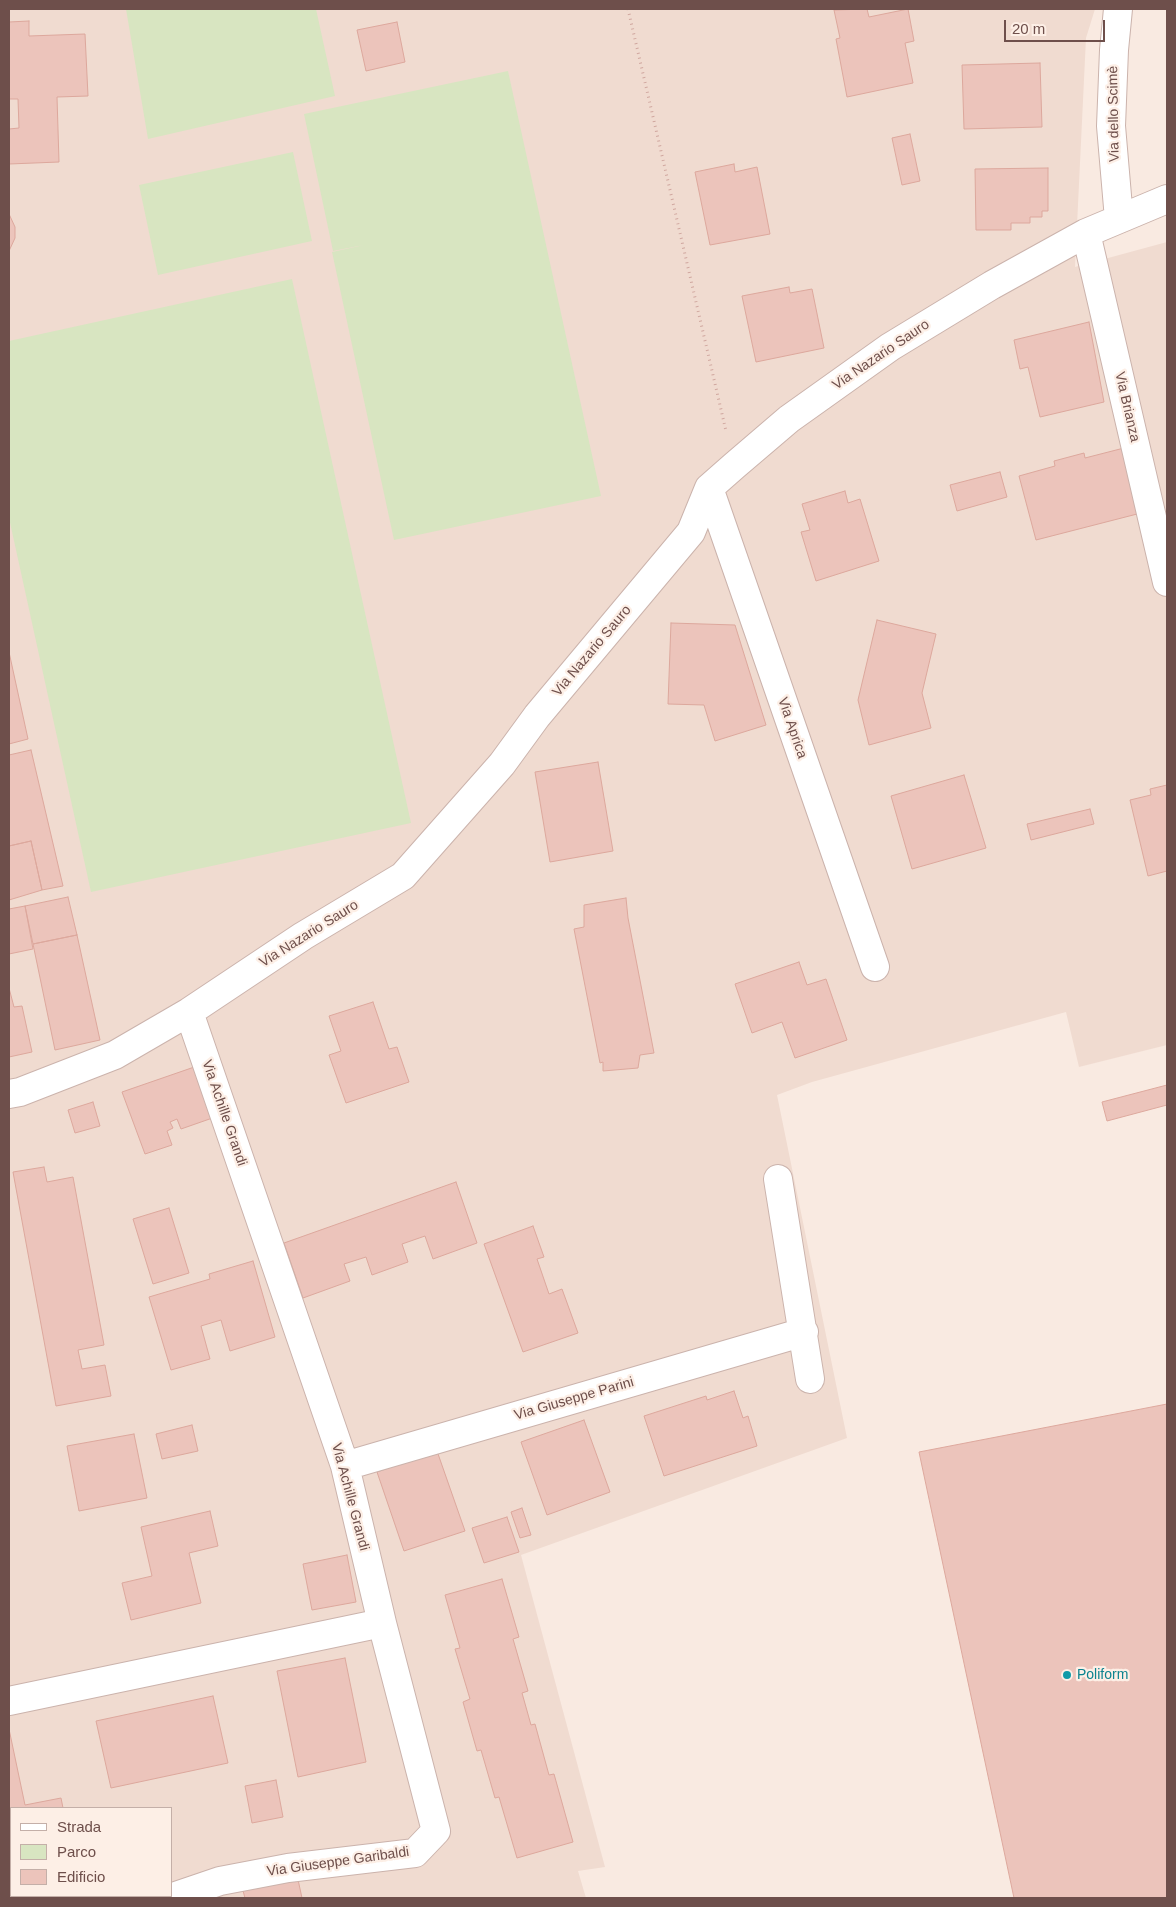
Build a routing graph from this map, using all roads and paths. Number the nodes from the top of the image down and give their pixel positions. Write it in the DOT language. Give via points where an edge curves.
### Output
graph roads {
  1 [pos="628,9"];
  2 [pos="1118,9"];
  3 [pos="1167,199"];
  4 [pos="1119,219"];
  5 [pos="1086,233"];
  6 [pos="734,466"];
  7 [pos="709,488"];
  8 [pos="1167,582"];
  9 [pos="875,967"];
  10 [pos="190,1012"];
  11 [pos="9,1094"];
  12 [pos="778,1180"];
  13 [pos="804,1332"];
  14 [pos="810,1379"];
  15 [pos="345,1466"];
  16 [pos="382,1623"];
  17 [pos="9,1702"];
  18 [pos="170,1898"];
  1 -- 6 [label="path"];
  2 -- 4 [label="street, Via dello Scimè" via="1112,126"];
  3 -- 4 [label="street, Via Nazario Sauro"];
  4 -- 5 [label="street, Via Nazario Sauro"];
  5 -- 6 [label="street, Via Nazario Sauro" via="890,347 789,419"];
  5 -- 8 [label="street, Via Brianza"];
  6 -- 7 [label="street, Via Nazario Sauro"];
  7 -- 9 [label="street, Via Aprica"];
  7 -- 10 [label="street, Via Nazario Sauro" via="691,532 537,716 502,764 403,876 303,936"];
  10 -- 11 [label="street, Via Nazario Sauro" via="115,1055"];
  10 -- 15 [label="street, Via Achille Grandi"];
  12 -- 13 [label="street"];
  13 -- 14 [label="street"];
  13 -- 15 [label="street, Via Giuseppe Parini"];
  15 -- 16 [label="street, Via Achille Grandi"];
  16 -- 17 [label="street"];
  16 -- 18 [label="street, Via Giuseppe Garibaldi" via="436,1830 415,1853 288,1868 220,1881"];
}
